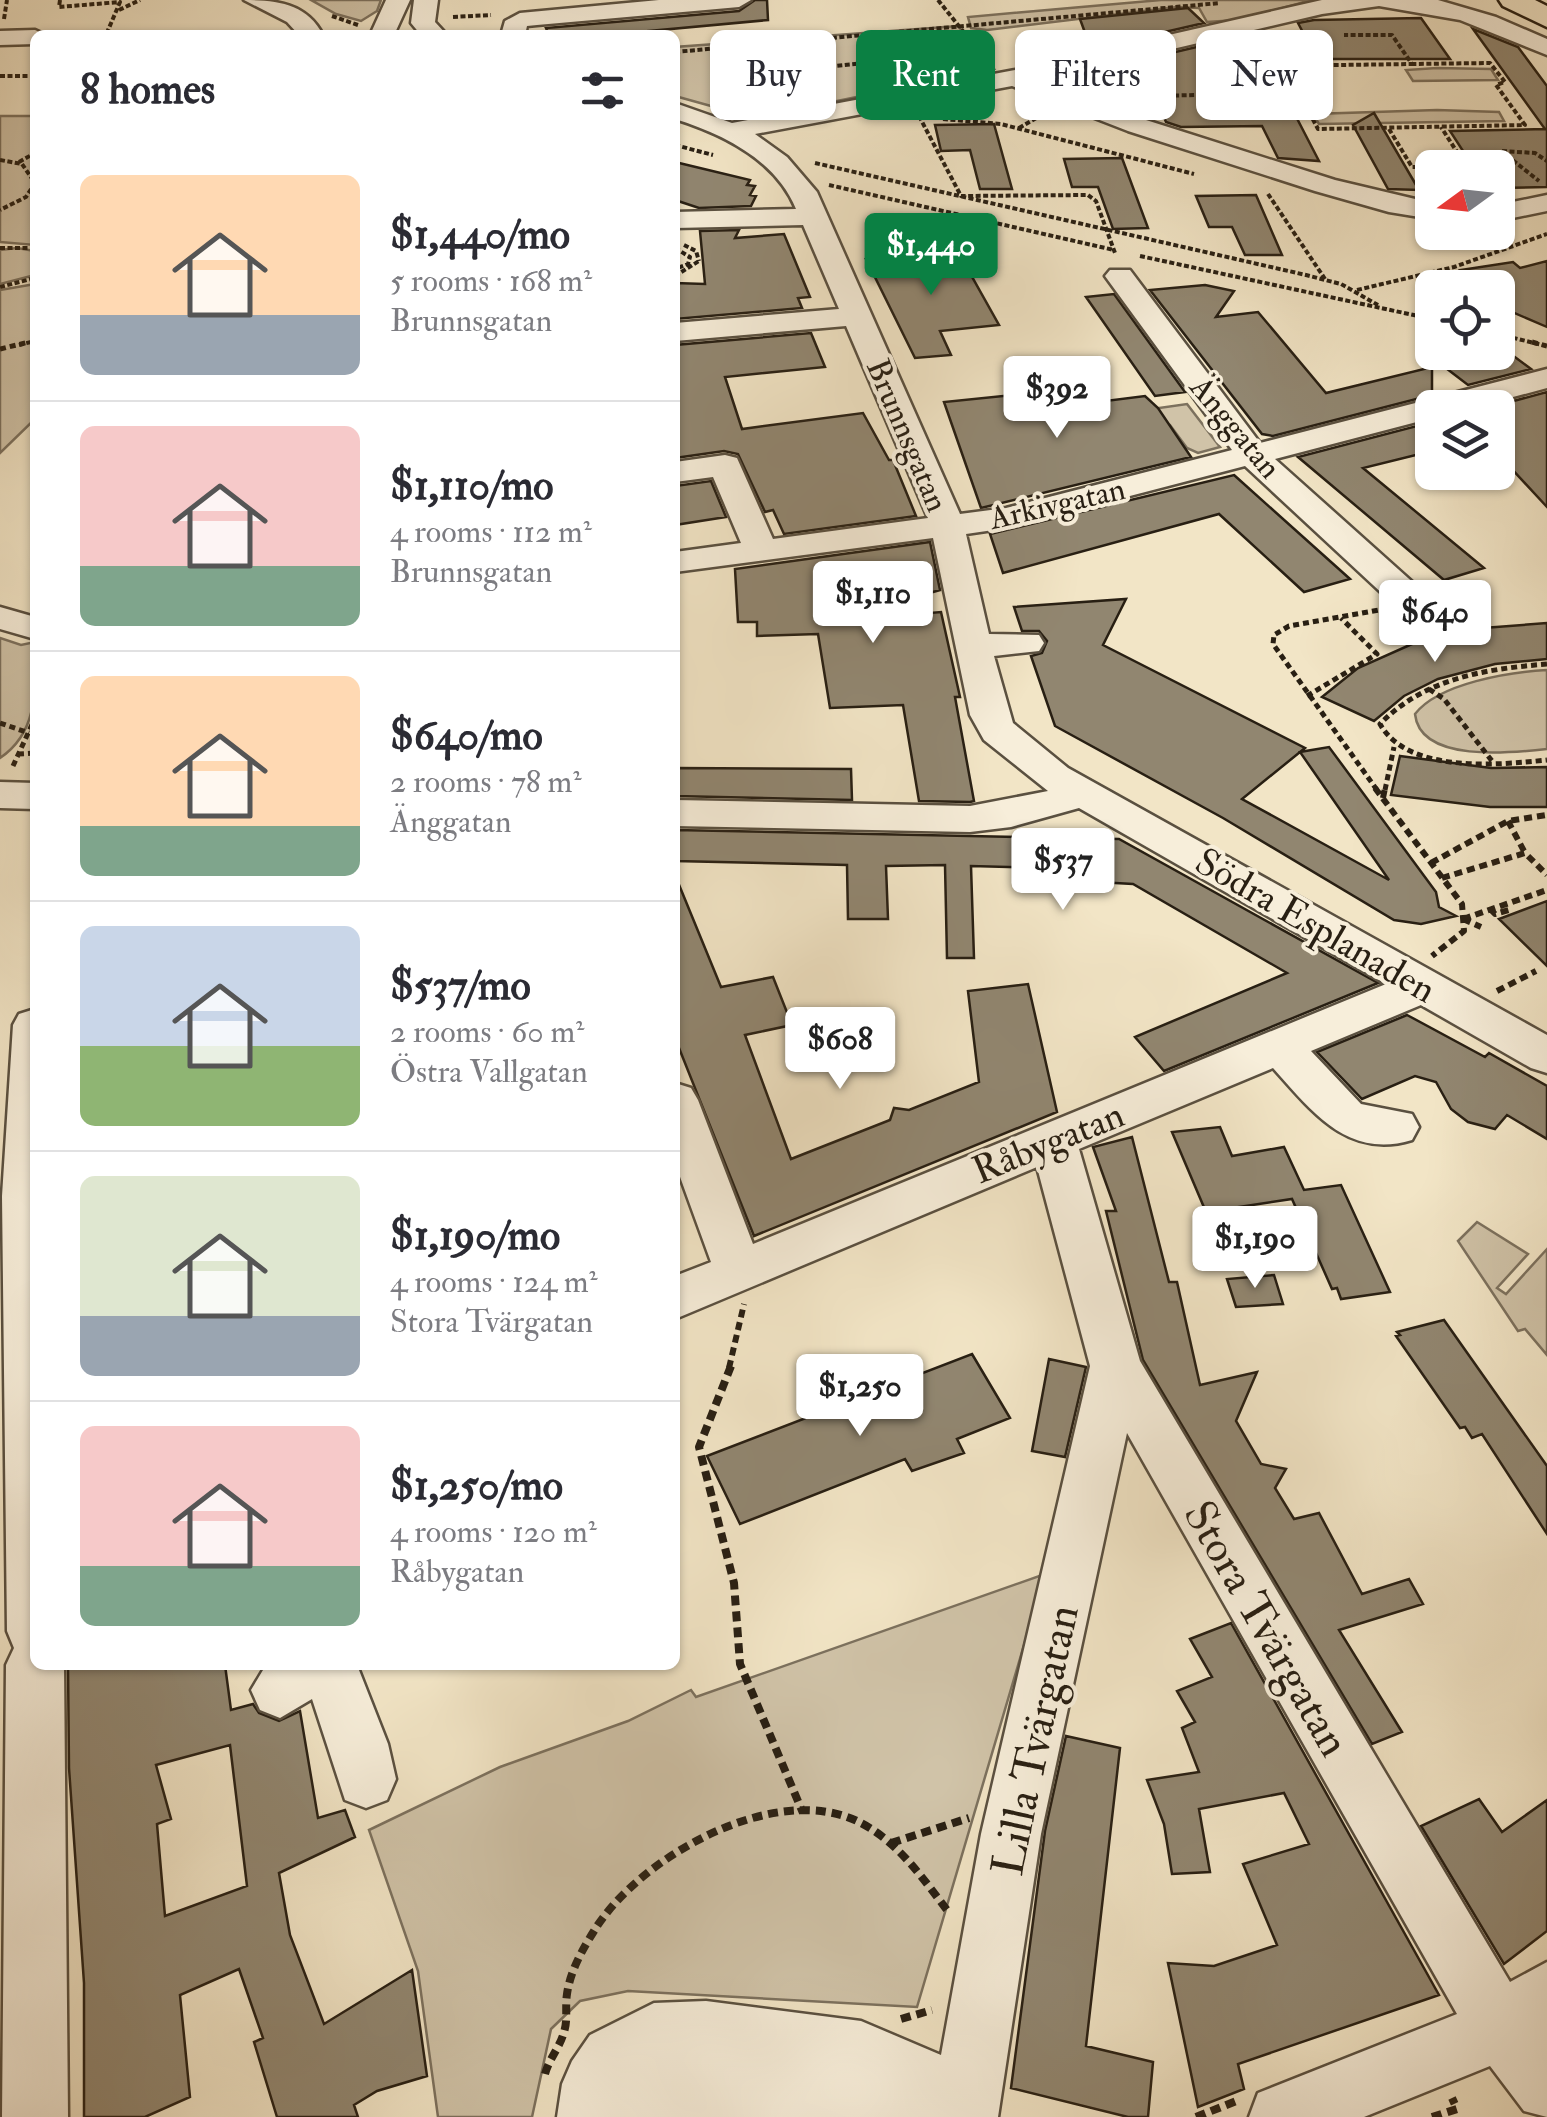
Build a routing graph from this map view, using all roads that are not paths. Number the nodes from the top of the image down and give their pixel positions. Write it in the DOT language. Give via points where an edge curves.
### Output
graph roads {
  1 [pos="256,0"];
  2 [pos="398,0"];
  3 [pos="414,0"];
  4 [pos="739,0"];
  5 [pos="1374,0"];
  6 [pos="1384,0"];
  7 [pos="1513,0"];
  8 [pos="1547,18"];
  9 [pos="516,28"];
  10 [pos="310,30"];
  11 [pos="385,30"];
  12 [pos="413,30"];
  13 [pos="0,38"];
  14 [pos="30,38"];
  15 [pos="1547,48"];
  16 [pos="1009,79"];
  17 [pos="680,113"];
  18 [pos="729,130"];
  19 [pos="1546,194"];
  20 [pos="1515,206"];
  21 [pos="1415,207"];
  22 [pos="816,217"];
  23 [pos="680,221"];
  24 [pos="1118,264"];
  25 [pos="858,316"];
  26 [pos="680,332"];
  27 [pos="1547,378"];
  28 [pos="1501,390"];
  29 [pos="1415,413"];
  30 [pos="1252,455"];
  31 [pos="680,471"];
  32 [pos="947,524"];
  33 [pos="761,550"];
  34 [pos="680,561"];
  35 [pos="1414,603"];
  36 [pos="0,618"];
  37 [pos="30,627"];
  38 [pos="1026,642"];
  39 [pos="972,646"];
  40 [pos="1032,761"];
  41 [pos="1087,793"];
  42 [pos="0,795"];
  43 [pos="30,796"];
  44 [pos="680,812"];
  45 [pos="983,818"];
  46 [pos="1414,983"];
  47 [pos="30,1026"];
  48 [pos="0,1033"];
  49 [pos="1281,1048"];
  50 [pos="1547,1056"];
  51 [pos="30,1065"];
  52 [pos="680,1113"];
  53 [pos="1396,1127"];
  54 [pos="1053,1140"];
  55 [pos="13,1201"];
  56 [pos="738,1269"];
  57 [pos="680,1296"];
  58 [pos="1116,1366"];
  59 [pos="30,1532"];
  60 [pos="35,1670"];
  61 [pos="306,1673"];
  62 [pos="366,1779"];
  63 [pos="1525,2012"];
  64 [pos="1547,2088"];
  65 [pos="567,2097"];
  66 [pos="965,2114"];
  67 [pos="34,2117"];
  68 [pos="630,2117"];
  69 [pos="898,2117"];
  70 [pos="1282,2117"];
  1 -- 10 [label="street"];
  2 -- 11 [label="street"];
  3 -- 12 [label="street" via="408,22"];
  4 -- 9 [label="street"];
  5 -- 16 [label="street"];
  6 -- 15 [label="street" via="1472,14"];
  7 -- 8 [label="main road"];
  13 -- 14 [label="street"];
  16 -- 18 [label="street"];
  16 -- 21 [label="street" via="1290,174"];
  17 -- 18 [label="street, Brunnsgatan"];
  18 -- 22 [label="street, Brunnsgatan" via="776,160"];
  19 -- 20 [label="street"];
  22 -- 23 [label="street"];
  22 -- 25 [label="street, Brunnsgatan"];
  24 -- 30 [label="street, Änggatan"];
  25 -- 26 [label="street"];
  25 -- 32 [label="street, Brunnsgatan"];
  27 -- 28 [label="street, Arkivgatan"];
  29 -- 30 [label="street, Arkivgatan"];
  30 -- 32 [label="street, Arkivgatan" via="1007,518"];
  30 -- 35 [label="street, Änggatan"];
  31 -- 33 [label="street" via="725,465"];
  32 -- 33 [label="street, Arkivgatan"];
  32 -- 39 [label="street, Brunnsgatan"];
  33 -- 34 [label="street, Arkivgatan"];
  36 -- 37 [label="street"];
  38 -- 39 [label="street"];
  39 -- 40 [label="street, Brunnsgatan" via="989,714"];
  40 -- 41 [label="street, Brunnsgatan"];
  40 -- 45 [label="street"];
  41 -- 45 [label="street"];
  41 -- 46 [label="street, Södra Esplanaden"];
  42 -- 43 [label="street"];
  44 -- 45 [label="street"];
  46 -- 49 [label="street, Råbygatan"];
  46 -- 50 [label="street, Södra Esplanaden"];
  47 -- 48 [label="street"];
  49 -- 53 [label="street" via="1345,1116"];
  49 -- 54 [label="street, Råbygatan"];
  51 -- 55 [label="street"];
  52 -- 56 [label="street"];
  54 -- 56 [label="street, Råbygatan"];
  54 -- 58 [label="street, Stora Tvärgatan"];
  55 -- 59 [label="street"];
  56 -- 57 [label="street, Råbygatan"];
  58 -- 63 [label="street, Stora Tvärgatan"];
  58 -- 66 [label="street, Lilla Tvärgatan" via="1020,1795"];
  60 -- 67 [label="street"];
  61 -- 62 [label="street" via="360,1744"];
  63 -- 64 [label="street, Stora Tvärgatan"];
  63 -- 70 [label="street"];
  65 -- 66 [label="street" via="595,2084 613,2058 654,2035 706,2033 861,2054 929,2083"];
  68 -- 69 [label="street" via="652,2096 673,2089 855,2102"];
}
